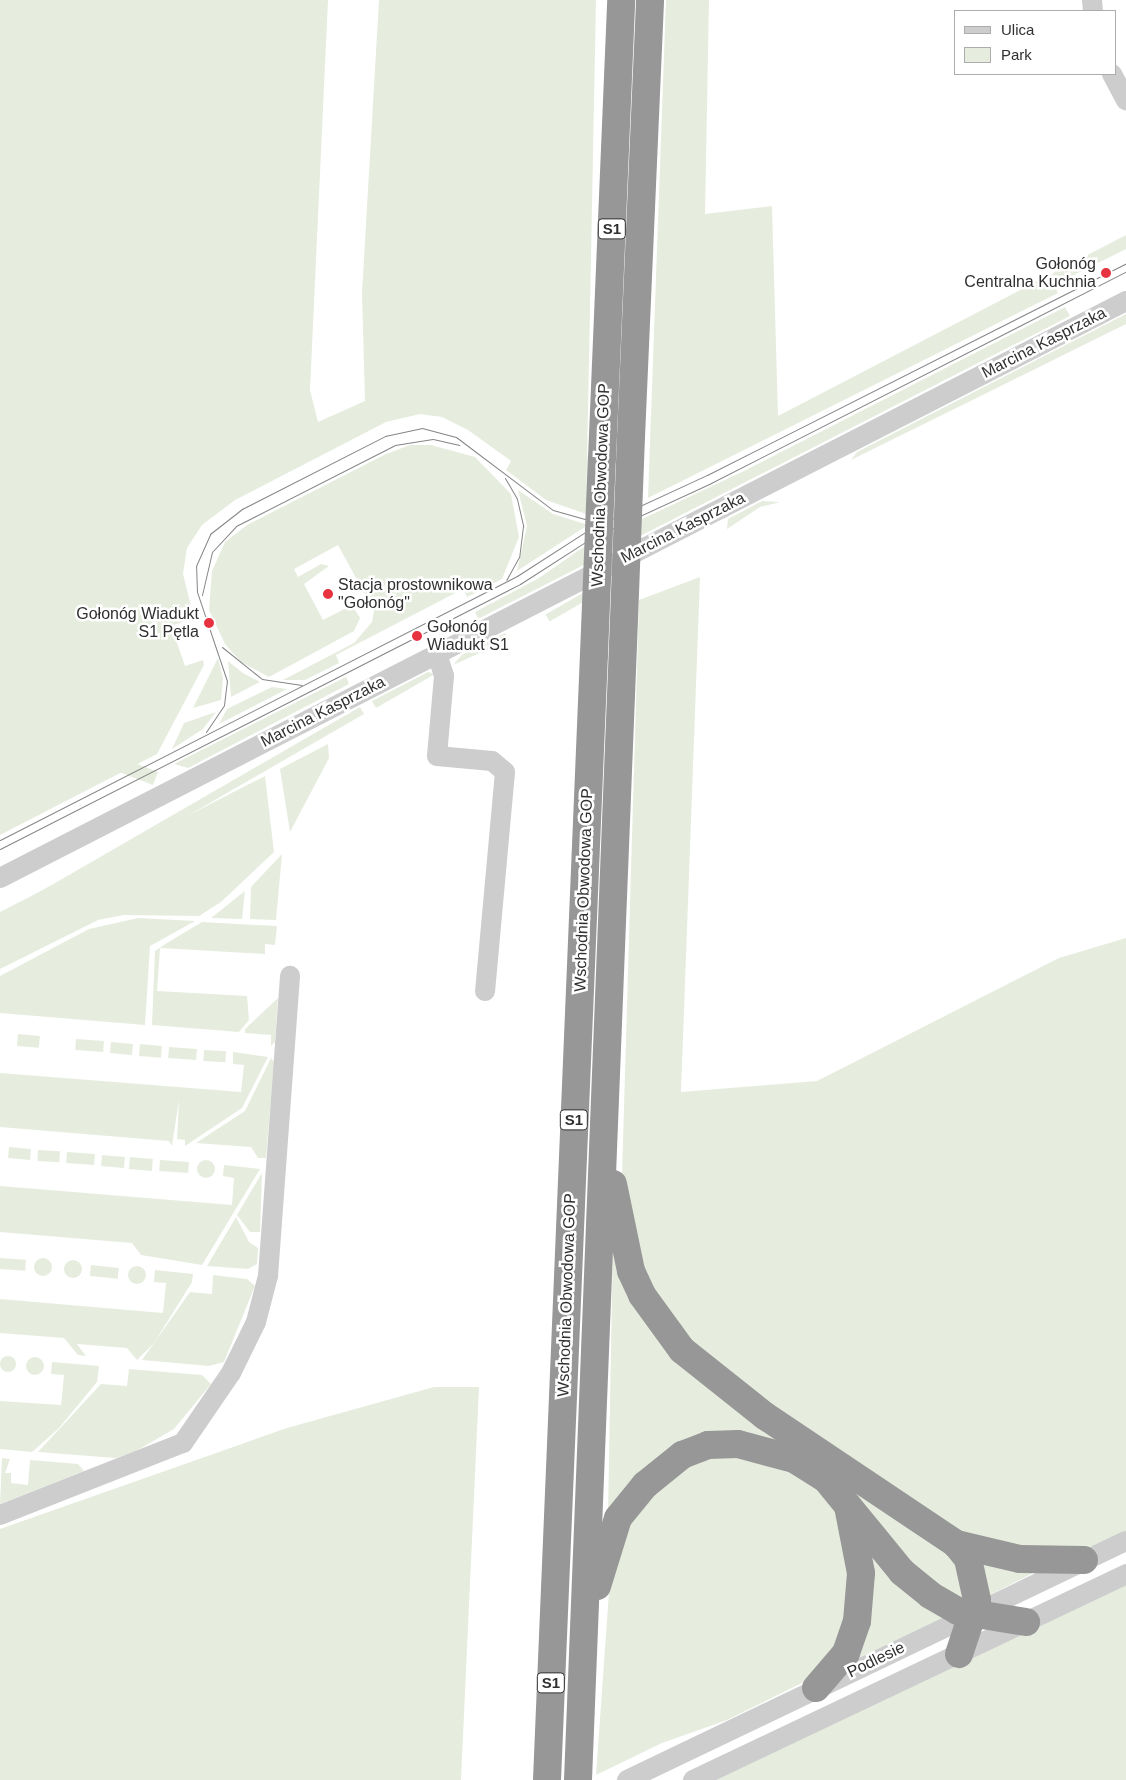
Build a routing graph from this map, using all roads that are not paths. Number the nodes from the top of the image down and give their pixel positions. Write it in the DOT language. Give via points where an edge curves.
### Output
graph roads {
  1 [pos="621,0"];
  2 [pos="650,0"];
  3 [pos="1113,75"];
  4 [pos="1126,100"];
  5 [pos="1126,301"];
  6 [pos="436,654"];
  7 [pos="0,878"];
  8 [pos="290,976"];
  9 [pos="485,991"];
  10 [pos="604,1130"];
  11 [pos="848,1504"];
  12 [pos="0,1516"];
  13 [pos="1126,1541"];
  14 [pos="956,1544"];
  15 [pos="1084,1560"];
  16 [pos="1126,1574"];
  17 [pos="973,1613"];
  18 [pos="1026,1622"];
  19 [pos="583,1641"];
  20 [pos="958,1654"];
  21 [pos="816,1688"];
  22 [pos="628,1779"];
  23 [pos="547,1780"];
  24 [pos="578,1780"];
  25 [pos="693,1780"];
  1 -- 23 [label="highway, Wschodnia Obwodowa GOP / S1, bridge"];
  2 -- 10 [label="highway, Wschodnia Obwodowa GOP / S1, bridge"];
  3 -- 4 [label="street"];
  5 -- 6 [label="street, Marcina Kasprzaka"];
  6 -- 7 [label="street, Marcina Kasprzaka"];
  6 -- 9 [label="street" via="444,676 438,756 492,761 505,772"];
  8 -- 12 [label="street" via="268,1276 256,1322 231,1373 184,1443"];
  10 -- 14 [label="highway" via="631,1271 666,1332 731,1392"];
  10 -- 19 [label="highway, Wschodnia Obwodowa GOP / S1"];
  11 -- 17 [label="highway" via="916,1585 958,1611"];
  11 -- 19 [label="highway" via="810,1469 760,1447 723,1444 682,1456 645,1485 618,1518"];
  11 -- 21 [label="highway" via="861,1573 857,1621 846,1653"];
  13 -- 15 [label="street, Podlesie"];
  14 -- 15 [label="highway" via="1020,1559"];
  14 -- 17 [label="highway" via="973,1573 978,1600"];
  15 -- 17 [label="street, Podlesie"];
  16 -- 18 [label="street, Podlesie"];
  17 -- 18 [label="highway"];
  17 -- 20 [label="highway"];
  17 -- 21 [label="street, Podlesie"];
  18 -- 20 [label="street, Podlesie"];
  19 -- 24 [label="highway, Wschodnia Obwodowa GOP / S1"];
  20 -- 25 [label="street, Podlesie"];
  21 -- 22 [label="street, Podlesie"];
}
